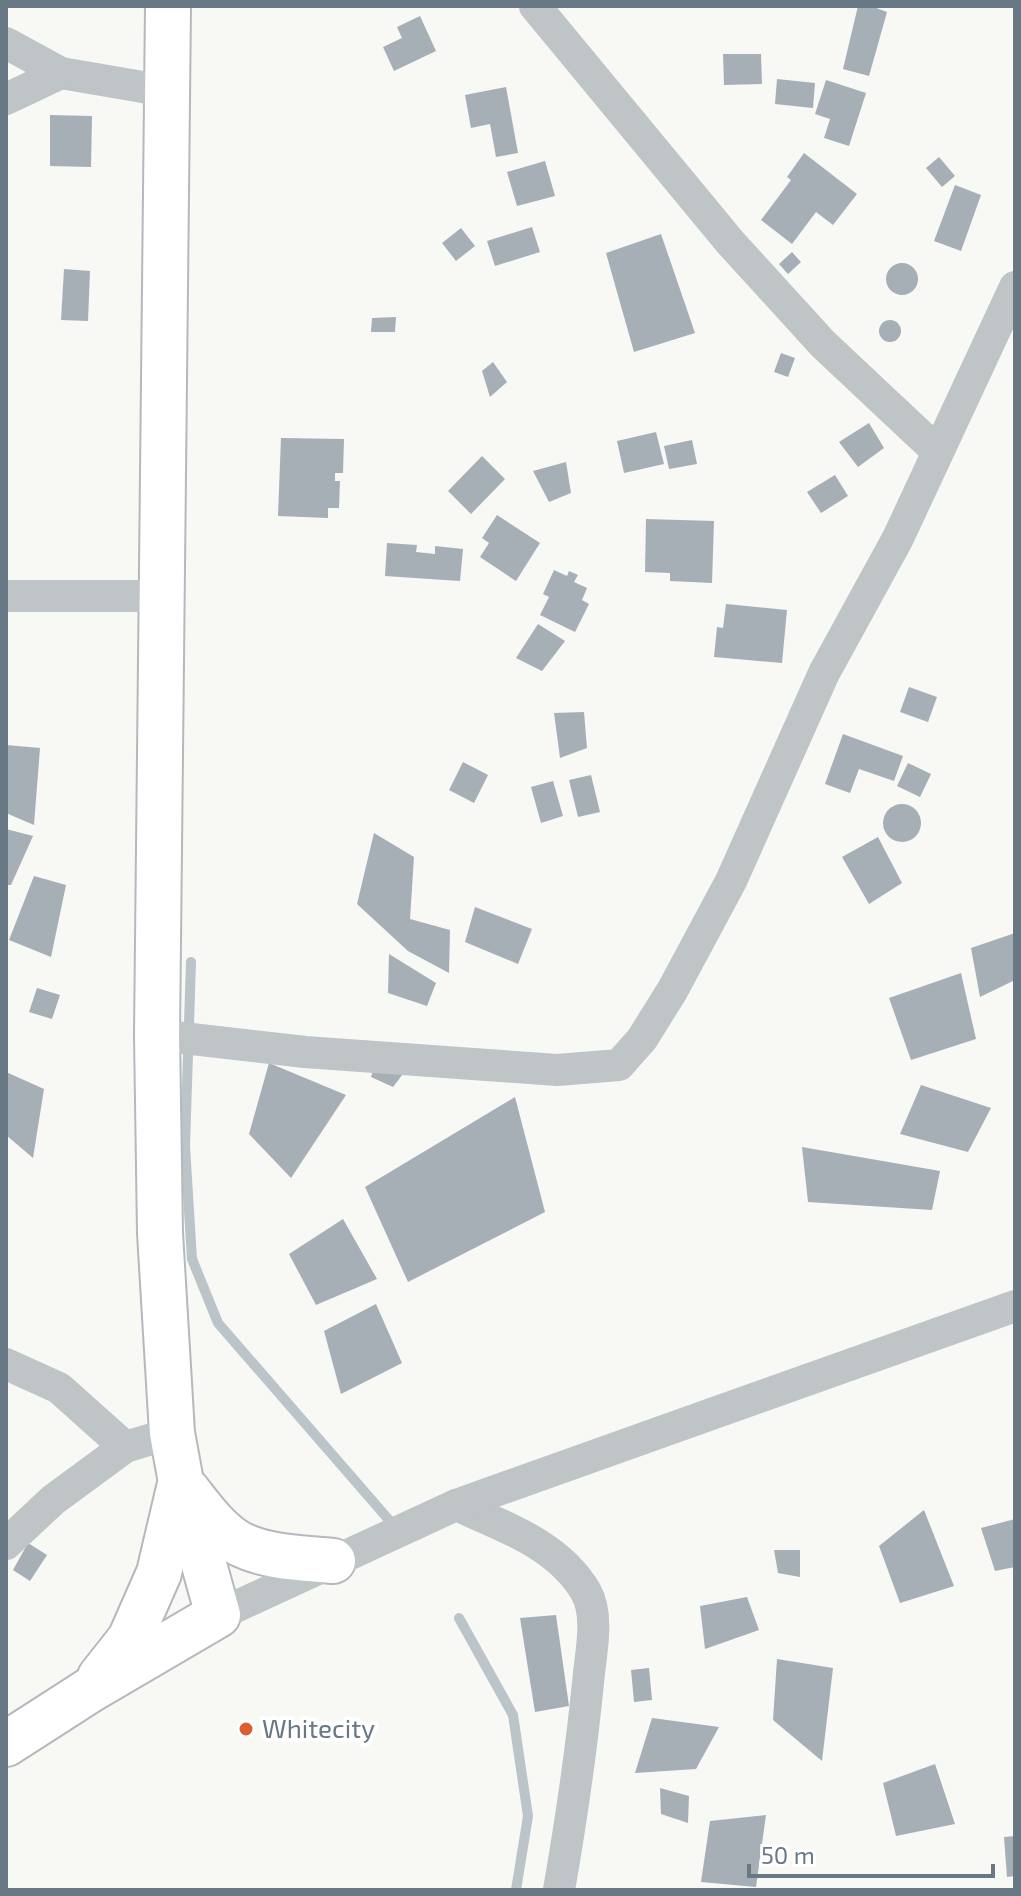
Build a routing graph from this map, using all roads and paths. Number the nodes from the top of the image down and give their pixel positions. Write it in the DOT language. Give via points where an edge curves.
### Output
graph roads {
  1 [pos="168,6"];
  2 [pos="535,6"];
  3 [pos="6,43"];
  4 [pos="61,73"];
  5 [pos="166,91"];
  6 [pos="6,99"];
  7 [pos="1015,287"];
  8 [pos="937,451"];
  9 [pos="6,596"];
  10 [pos="161,596"];
  11 [pos="157,1035"];
  12 [pos="1015,1306"];
  13 [pos="6,1364"];
  14 [pos="172,1433"];
  15 [pos="125,1447"];
  16 [pos="181,1482"];
  17 [pos="456,1505"];
  18 [pos="6,1544"];
  19 [pos="333,1561"];
  20 [pos="218,1615"];
  21 [pos="90,1690"];
  22 [pos="6,1744"];
  23 [pos="559,1890"];
  1 -- 5 [label="street"];
  2 -- 8 [label="street" via="730,242 823,344"];
  3 -- 4 [label="street"];
  4 -- 5 [label="street"];
  4 -- 6 [label="street"];
  5 -- 10 [label="street"];
  7 -- 8 [label="street"];
  8 -- 11 [label="street" via="898,538 824,673 731,881 672,991 619,1065 557,1070 305,1052"];
  9 -- 10 [label="street"];
  10 -- 11 [label="street"];
  11 -- 14 [label="street" via="160,1233"];
  12 -- 17 [label="street"];
  13 -- 15 [label="street" via="59,1388"];
  14 -- 15 [label="street"];
  14 -- 16 [label="street"];
  15 -- 18 [label="street" via="53,1500"];
  16 -- 19 [label="street" via="213,1522 239,1543 274,1555"];
  16 -- 20 [label="street"];
  16 -- 21 [label="street" via="162,1561 130,1639"];
  17 -- 19 [label="street"];
  17 -- 23 [label="street" via="528,1537 568,1567 588,1595 593,1626 580,1764"];
  19 -- 20 [label="street"];
  20 -- 21 [label="street"];
  21 -- 22 [label="street"];
}
